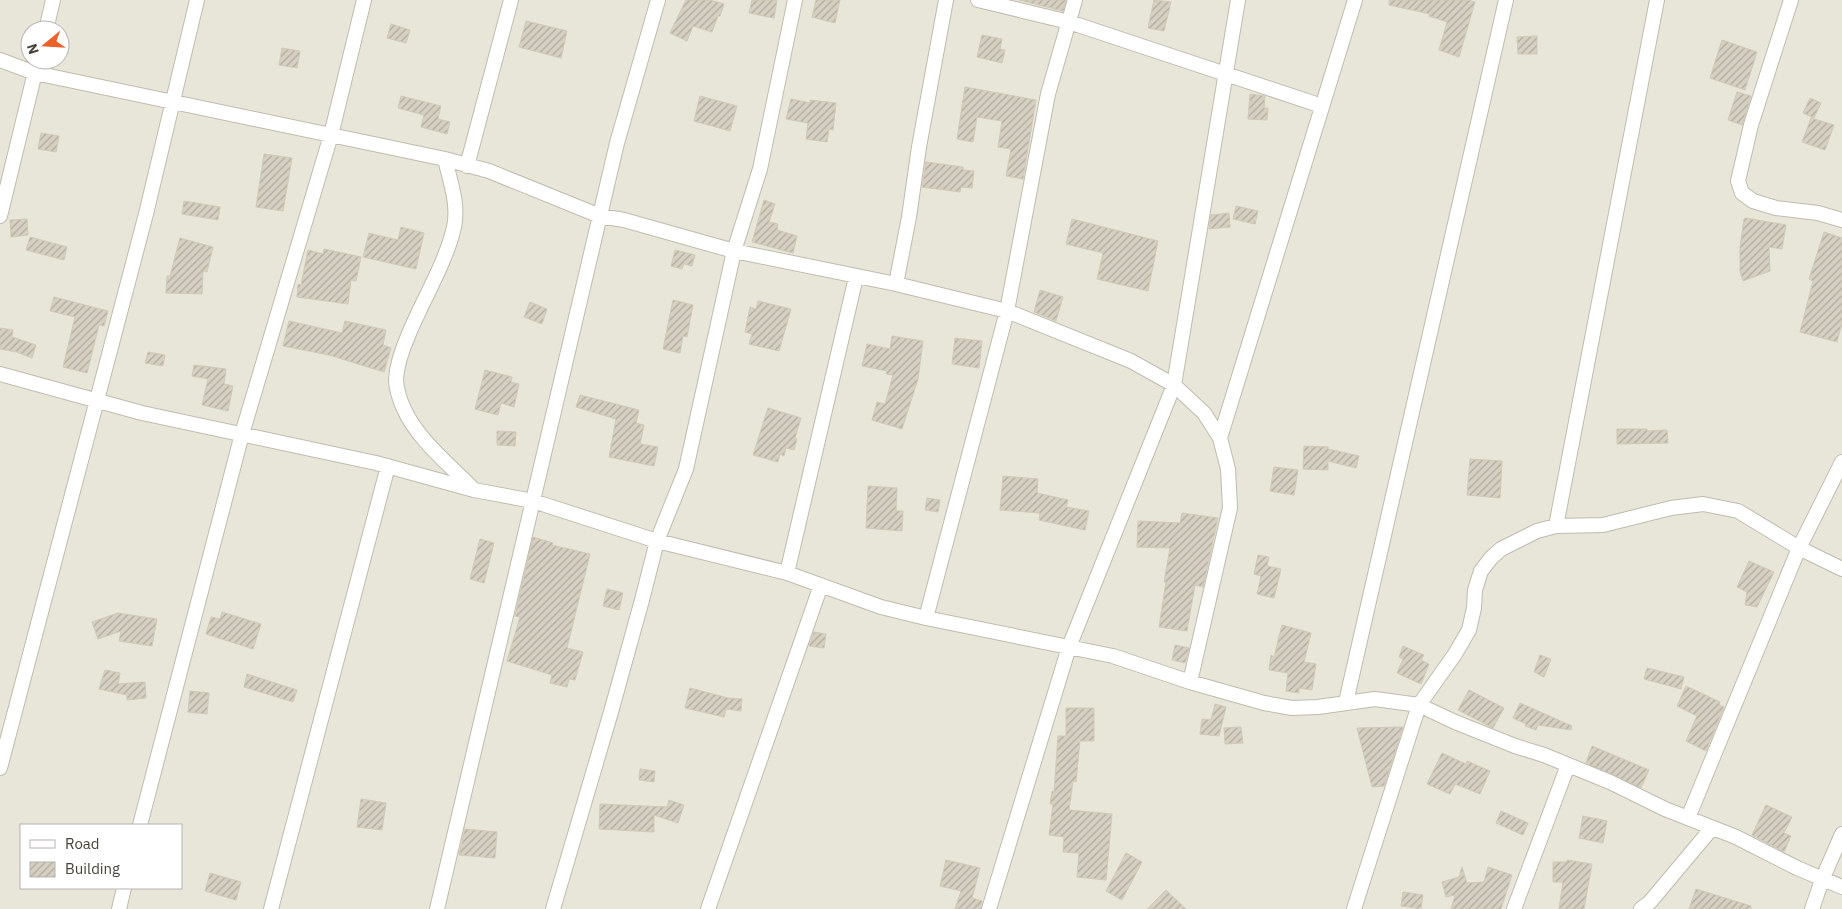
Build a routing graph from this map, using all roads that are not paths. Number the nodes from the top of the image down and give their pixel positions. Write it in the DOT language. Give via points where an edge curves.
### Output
graph roads {
  1 [pos="53,0"];
  2 [pos="198,0"];
  3 [pos="364,0"];
  4 [pos="511,0"];
  5 [pos="658,0"];
  6 [pos="795,0"];
  7 [pos="946,0"];
  8 [pos="978,0"];
  9 [pos="1075,0"];
  10 [pos="1238,0"];
  11 [pos="1355,0"];
  12 [pos="1506,0"];
  13 [pos="1657,0"];
  14 [pos="1791,0"];
  15 [pos="48,20"];
  16 [pos="1069,22"];
  17 [pos="0,60"];
  18 [pos="20,64"];
  19 [pos="35,70"];
  20 [pos="47,70"];
  21 [pos="1226,74"];
  22 [pos="173,103"];
  23 [pos="1322,106"];
  24 [pos="332,134"];
  25 [pos="445,160"];
  26 [pos="467,166"];
  27 [pos="0,216"];
  28 [pos="600,216"];
  29 [pos="1842,220"];
  30 [pos="734,251"];
  31 [pos="856,277"];
  32 [pos="896,284"];
  33 [pos="1007,311"];
  34 [pos="0,374"];
  35 [pos="1174,384"];
  36 [pos="97,401"];
  37 [pos="242,434"];
  38 [pos="1220,438"];
  39 [pos="1842,462"];
  40 [pos="388,466"];
  41 [pos="474,490"];
  42 [pos="533,501"];
  43 [pos="1556,526"];
  44 [pos="657,541"];
  45 [pos="1799,548"];
  46 [pos="1842,569"];
  47 [pos="787,573"];
  48 [pos="821,585"];
  49 [pos="926,618"];
  50 [pos="1069,646"];
  51 [pos="1190,682"];
  52 [pos="1346,702"];
  53 [pos="1420,706"];
  54 [pos="1568,764"];
  55 [pos="0,768"];
  56 [pos="1688,818"];
  57 [pos="140,824"];
  58 [pos="1712,828"];
  59 [pos="1842,834"];
  60 [pos="1822,880"];
  61 [pos="1842,887"];
  62 [pos="124,889"];
  63 [pos="1519,908"];
  64 [pos="119,909"];
  65 [pos="271,909"];
  66 [pos="437,909"];
  67 [pos="553,909"];
  68 [pos="708,909"];
  69 [pos="989,909"];
  70 [pos="1354,909"];
  71 [pos="1641,909"];
  72 [pos="1812,909"];
  1 -- 15 [label="street"];
  2 -- 22 [label="street"];
  3 -- 24 [label="street"];
  4 -- 26 [label="street"];
  5 -- 28 [label="street" via="617,143"];
  6 -- 30 [label="street" via="760,169"];
  7 -- 32 [label="street"];
  8 -- 16 [label="street"];
  9 -- 16 [label="street"];
  10 -- 21 [label="street"];
  11 -- 23 [label="street"];
  12 -- 52 [label="street"];
  13 -- 43 [label="street"];
  14 -- 29 [label="street" via="1751,126 1738,181 1742,193 1753,201"];
  16 -- 21 [label="street"];
  16 -- 33 [label="street" via="1048,94"];
  17 -- 18 [label="street"];
  19 -- 27 [label="street"];
  20 -- 22 [label="street"];
  21 -- 23 [label="street"];
  21 -- 35 [label="street"];
  22 -- 24 [label="street"];
  22 -- 36 [label="street"];
  23 -- 38 [label="street"];
  24 -- 25 [label="street"];
  24 -- 37 [label="street"];
  25 -- 26 [label="street"];
  25 -- 41 [label="street" via="455,201 454,225 449,247 398,360 396,382 403,408 412,423"];
  26 -- 28 [label="street" via="489,171"];
  28 -- 30 [label="street"];
  28 -- 42 [label="street"];
  30 -- 31 [label="street"];
  30 -- 44 [label="street" via="686,469"];
  31 -- 32 [label="street"];
  31 -- 47 [label="street"];
  32 -- 33 [label="street"];
  33 -- 35 [label="street" via="1131,361"];
  33 -- 49 [label="street"];
  34 -- 36 [label="street"];
  35 -- 38 [label="street" via="1204,413"];
  35 -- 50 [label="street"];
  36 -- 37 [label="street"];
  36 -- 55 [label="street"];
  37 -- 40 [label="street"];
  37 -- 57 [label="street"];
  38 -- 51 [label="street" via="1228,469 1230,508"];
  39 -- 45 [label="street"];
  40 -- 41 [label="street"];
  40 -- 65 [label="street"];
  41 -- 42 [label="street"];
  42 -- 44 [label="street"];
  42 -- 66 [label="street"];
  43 -- 45 [label="street" via="1603,525 1671,508 1703,504 1738,511"];
  43 -- 53 [label="street" via="1537,531 1501,549 1481,571 1468,630"];
  44 -- 47 [label="street"];
  44 -- 67 [label="street"];
  45 -- 46 [label="street"];
  45 -- 56 [label="street"];
  47 -- 48 [label="street"];
  48 -- 49 [label="street" via="881,607"];
  48 -- 68 [label="street"];
  49 -- 50 [label="street"];
  50 -- 51 [label="street" via="1113,656"];
  50 -- 69 [label="street"];
  51 -- 52 [label="street" via="1292,708"];
  52 -- 53 [label="street" via="1375,699"];
  53 -- 54 [label="street"];
  53 -- 70 [label="street"];
  54 -- 56 [label="street"];
  54 -- 63 [label="street"];
  56 -- 58 [label="street"];
  58 -- 60 [label="street"];
  58 -- 71 [label="street"];
  59 -- 60 [label="street"];
  60 -- 61 [label="street"];
  60 -- 72 [label="street"];
  62 -- 64 [label="street"];
}
